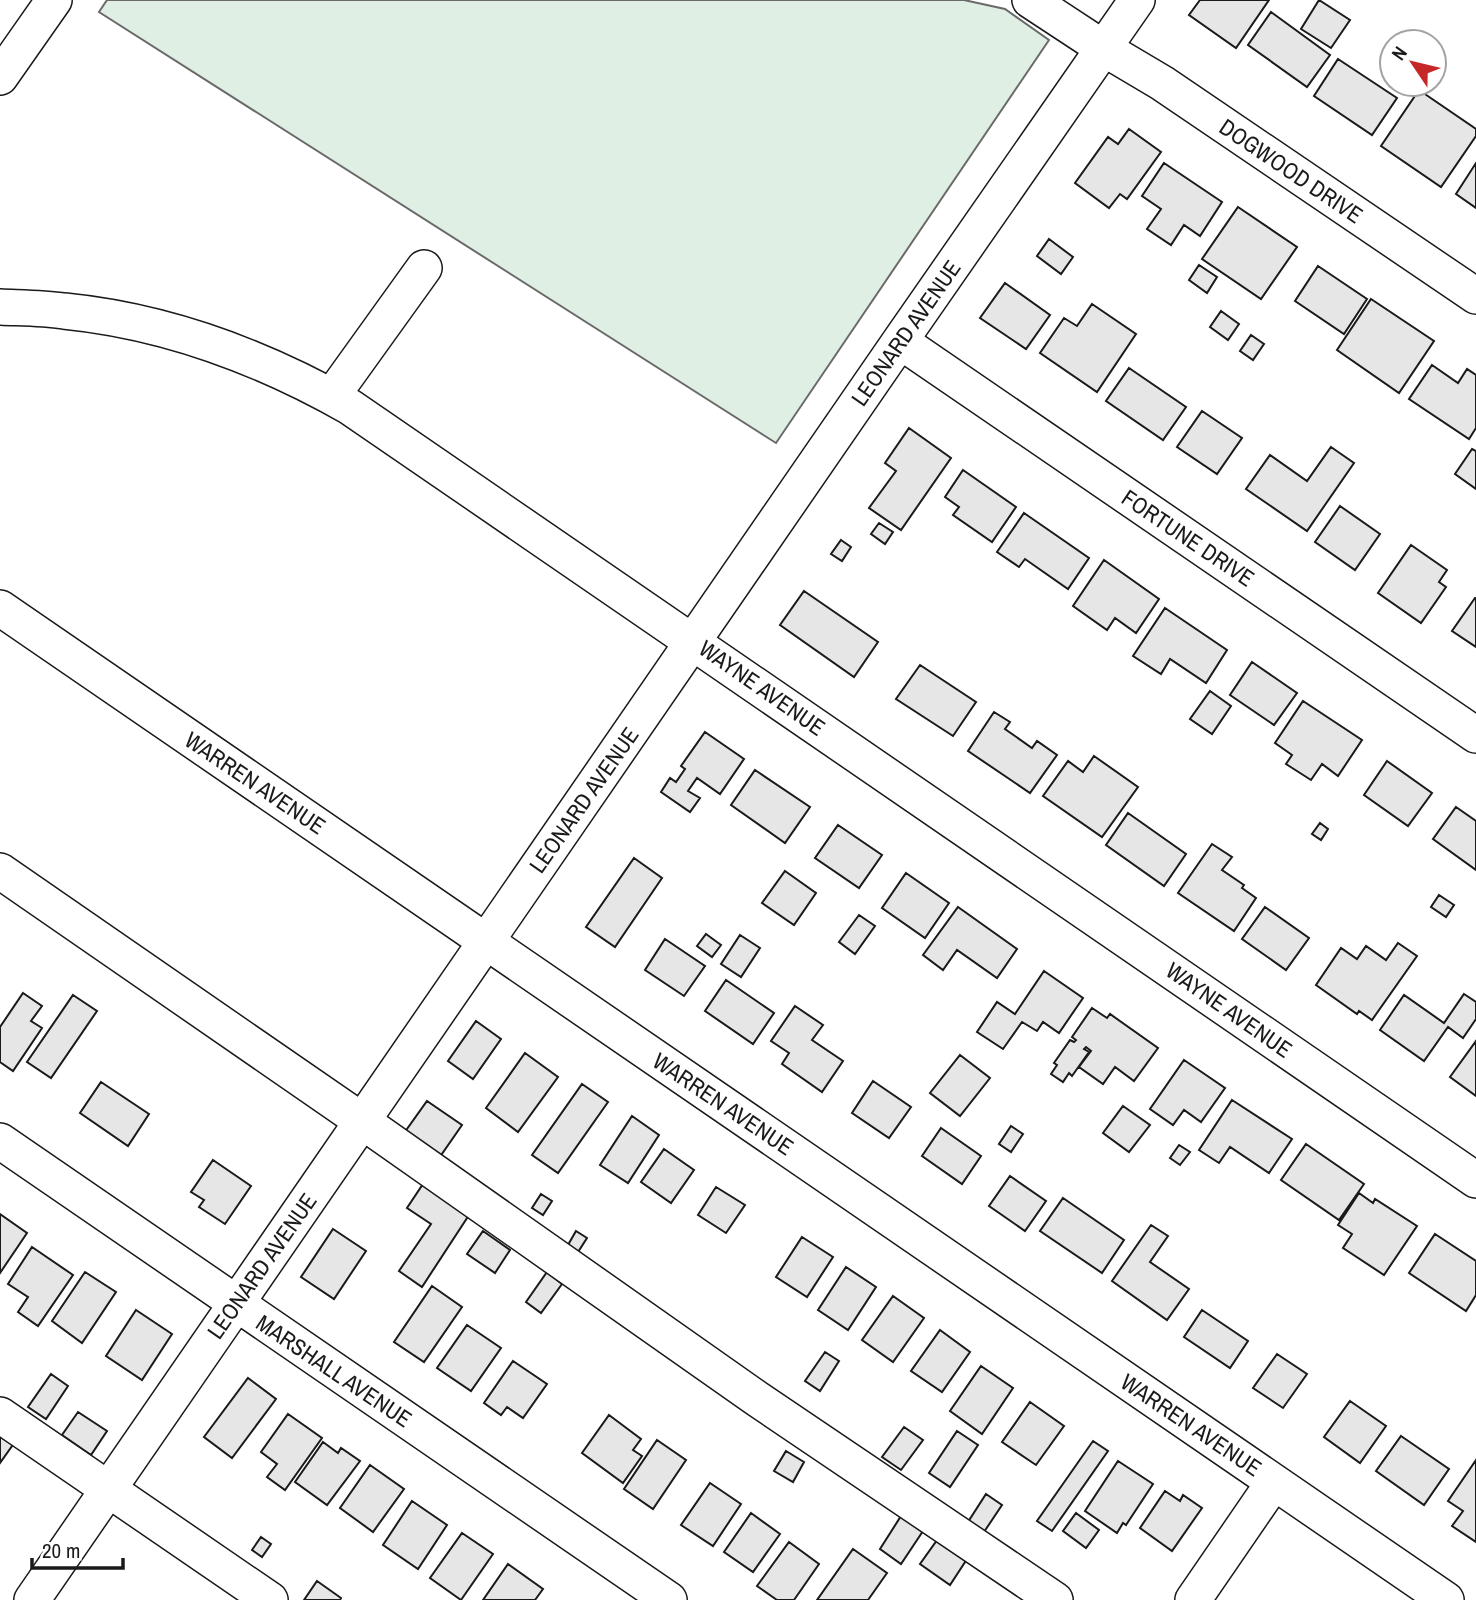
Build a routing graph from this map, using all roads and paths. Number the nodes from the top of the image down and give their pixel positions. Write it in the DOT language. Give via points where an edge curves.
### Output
graph roads {
  1 [pos="54,0"];
  2 [pos="1030,0"];
  3 [pos="1137,0"];
  4 [pos="1103,48"];
  5 [pos="0,77"];
  6 [pos="424,268"];
  7 [pos="1476,296"];
  8 [pos="0,307"];
  9 [pos="900,341"];
  10 [pos="332,396"];
  11 [pos="0,608"];
  12 [pos="694,642"];
  13 [pos="1476,735"];
  14 [pos="0,871"];
  15 [pos="486,942"];
  16 [pos="362,1121"];
  17 [pos="0,1141"];
  18 [pos="1476,1180"];
  19 [pos="236,1303"];
  20 [pos="0,1415"];
  21 [pos="1274,1482"];
  22 [pos="108,1489"];
  23 [pos="32,1600"];
  24 [pos="270,1600"];
  25 [pos="669,1600"];
  26 [pos="1055,1600"];
  27 [pos="1193,1600"];
  28 [pos="1446,1600"];
  1 -- 5 [label="street"];
  2 -- 4 [label="street, DOGWOOD DRIVE"];
  3 -- 4 [label="street, LEONARD AVENUE"];
  4 -- 7 [label="street, DOGWOOD DRIVE" via="1162,83"];
  4 -- 9 [label="street, LEONARD AVENUE"];
  6 -- 10 [label="street"];
  8 -- 10 [label="street, WAYNE AVENUE" via="136,322 206,341"];
  9 -- 12 [label="street, LEONARD AVENUE"];
  9 -- 13 [label="street, FORTUNE DRIVE"];
  10 -- 12 [label="street, WAYNE AVENUE"];
  11 -- 15 [label="street, WARREN AVENUE"];
  12 -- 15 [label="street, LEONARD AVENUE"];
  12 -- 18 [label="street, WAYNE AVENUE"];
  14 -- 16 [label="street"];
  15 -- 16 [label="street, LEONARD AVENUE"];
  15 -- 21 [label="street, WARREN AVENUE"];
  16 -- 19 [label="street, LEONARD AVENUE"];
  16 -- 26 [label="street" via="767,1406"];
  17 -- 19 [label="street, MARSHALL AVENUE"];
  19 -- 22 [label="street, LEONARD AVENUE"];
  19 -- 25 [label="street, MARSHALL AVENUE"];
  20 -- 22 [label="street"];
  21 -- 27 [label="street"];
  21 -- 28 [label="street, WARREN AVENUE"];
  22 -- 23 [label="street, LEONARD AVENUE"];
  22 -- 24 [label="street"];
}
